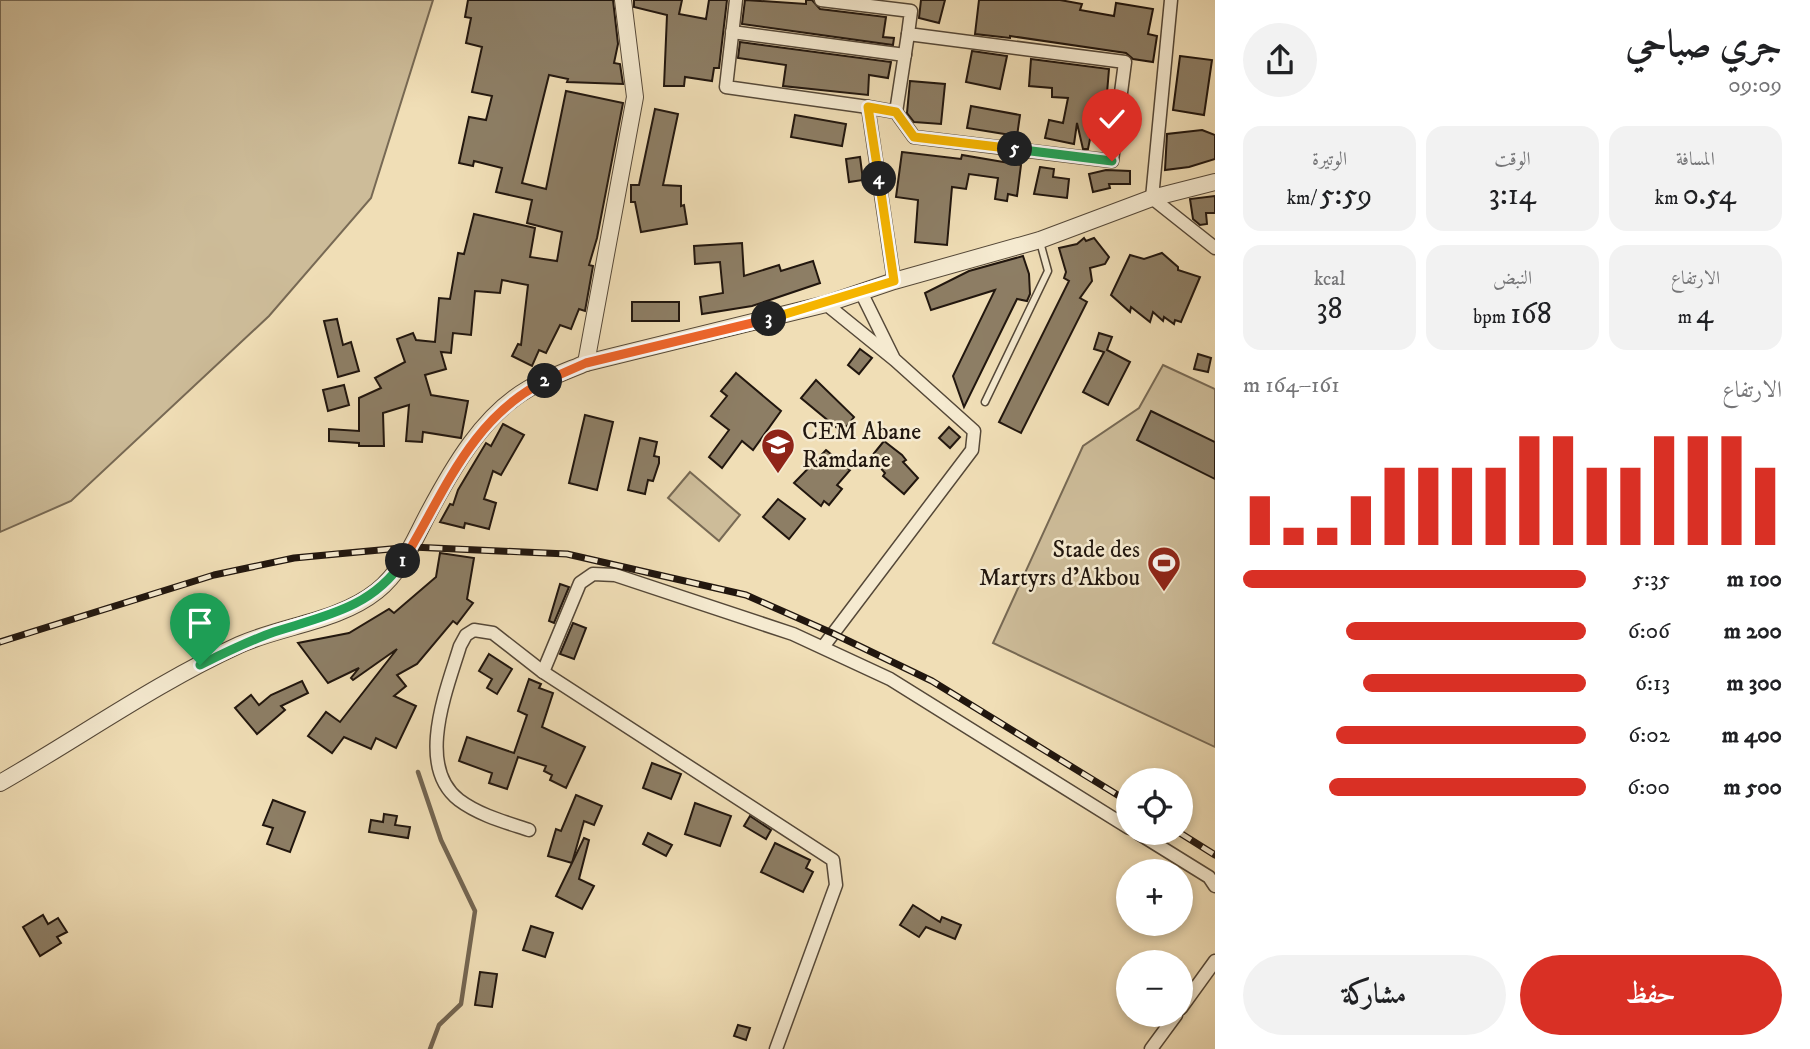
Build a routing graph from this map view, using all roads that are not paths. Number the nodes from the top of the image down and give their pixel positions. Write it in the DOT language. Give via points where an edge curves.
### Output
graph roads {
  1 [pos="623,0"];
  2 [pos="736,0"];
  3 [pos="821,0"];
  4 [pos="1171,0"];
  5 [pos="732,32"];
  6 [pos="908,34"];
  7 [pos="905,55"];
  8 [pos="868,107"];
  9 [pos="896,112"];
  10 [pos="1215,182"];
  11 [pos="1152,198"];
  12 [pos="1040,240"];
  13 [pos="1215,248"];
  14 [pos="894,281"];
  15 [pos="861,292"];
  16 [pos="825,304"];
  17 [pos="895,360"];
  18 [pos="586,363"];
  19 [pos="985,402"];
  20 [pos="822,647"];
  21 [pos="543,672"];
  22 [pos="0,783"];
  23 [pos="1116,820"];
  24 [pos="529,830"];
  25 [pos="1157,845"];
  26 [pos="1215,886"];
  27 [pos="1215,961"];
  28 [pos="1193,991"];
  29 [pos="1167,1027"];
  30 [pos="776,1049"];
  31 [pos="1151,1049"];
  1 -- 18 [label="street" via="635,97"];
  2 -- 5 [label="street"];
  3 -- 6 [label="street" via="911,11"];
  4 -- 11 [label="street"];
  5 -- 7 [label="street"];
  5 -- 8 [label="street" via="726,87"];
  6 -- 7 [label="street"];
  6 -- 9 [label="street" via="1125,62 1112,161 914,137"];
  7 -- 9 [label="street"];
  8 -- 9 [label="street"];
  8 -- 14 [label="street"];
  10 -- 11 [label="street"];
  11 -- 12 [label="street"];
  11 -- 13 [label="street"];
  12 -- 14 [label="street"];
  12 -- 19 [label="lane" via="1048,271"];
  14 -- 15 [label="street"];
  15 -- 16 [label="street"];
  15 -- 17 [label="street"];
  16 -- 17 [label="street"];
  16 -- 18 [label="street"];
  17 -- 20 [label="street" via="974,432 972,450"];
  18 -- 22 [label="street" via="526,390 473,441 402,564 377,591 339,613 230,650"];
  20 -- 21 [label="street" via="654,587 599,573 580,583"];
  20 -- 23 [label="street" via="890,679"];
  21 -- 24 [label="street" via="493,633 474,630 466,635 444,699 437,740 441,776 458,799 487,816"];
  21 -- 30 [label="street" via="832,860 836,885"];
  25 -- 26 [label="street" via="1209,877"];
  27 -- 28 [label="street"];
  29 -- 31 [label="street"];
}
